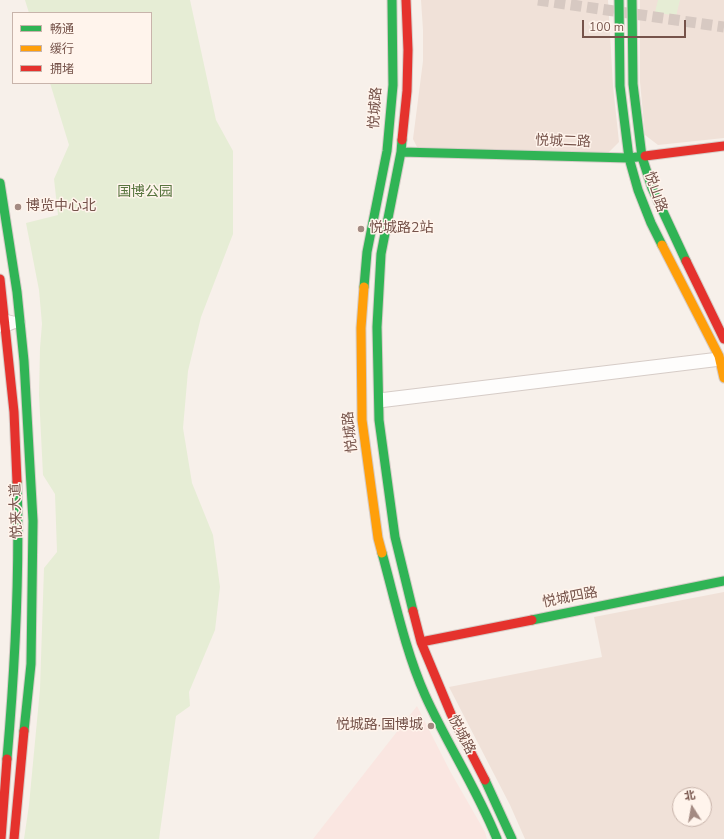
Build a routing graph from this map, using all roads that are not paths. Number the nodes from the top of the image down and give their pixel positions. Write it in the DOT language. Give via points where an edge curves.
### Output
graph roads {
  1 [pos="392,0"];
  2 [pos="406,0"];
  3 [pos="619,0"];
  4 [pos="632,0"];
  5 [pos="724,146"];
  6 [pos="401,152"];
  7 [pos="642,157"];
  8 [pos="629,158"];
  9 [pos="0,183"];
  10 [pos="0,279"];
  11 [pos="3,318"];
  12 [pos="21,322"];
  13 [pos="2,329"];
  14 [pos="724,339"];
  15 [pos="720,359"];
  16 [pos="724,378"];
  17 [pos="379,400"];
  18 [pos="724,581"];
  19 [pos="422,642"];
  20 [pos="1,839"];
  21 [pos="14,839"];
  22 [pos="498,839"];
  23 [pos="512,839"];
  1 -- 22 [label="main road, 悦城路" via="393,85 387,151 367,252 361,328 362,420 378,538 407,645 425,694"];
  2 -- 6 [label="main road, 悦城路" via="408,71"];
  3 -- 8 [label="main road, 悦山路" via="620,86"];
  4 -- 7 [label="main road, 悦山路" via="633,84"];
  5 -- 7 [label="main road, 悦城二路"];
  6 -- 8 [label="main road, 悦城二路"];
  6 -- 17 [label="main road, 悦城路" via="381,254 377,327"];
  7 -- 8 [label="main road, 悦城二路"];
  7 -- 14 [label="main road, 悦山路" via="665,217"];
  8 -- 15 [label="main road, 悦山路" via="651,223"];
  9 -- 12 [label="main road, 悦来大道"];
  10 -- 11 [label="main road, 悦来大道"];
  11 -- 12 [label="street"];
  11 -- 13 [label="main road, 悦来大道"];
  12 -- 13 [label="street"];
  12 -- 21 [label="main road, 悦来大道" via="33,521 31,664"];
  13 -- 20 [label="main road, 悦来大道" via="14,412 18,519 15,666"];
  15 -- 16 [label="main road, 悦山路"];
  15 -- 17 [label="street"];
  17 -- 19 [label="main road, 悦城路" via="379,420 395,537"];
  18 -- 19 [label="main road, 悦城四路"];
  19 -- 23 [label="main road, 悦城路" via="451,714"];
}
